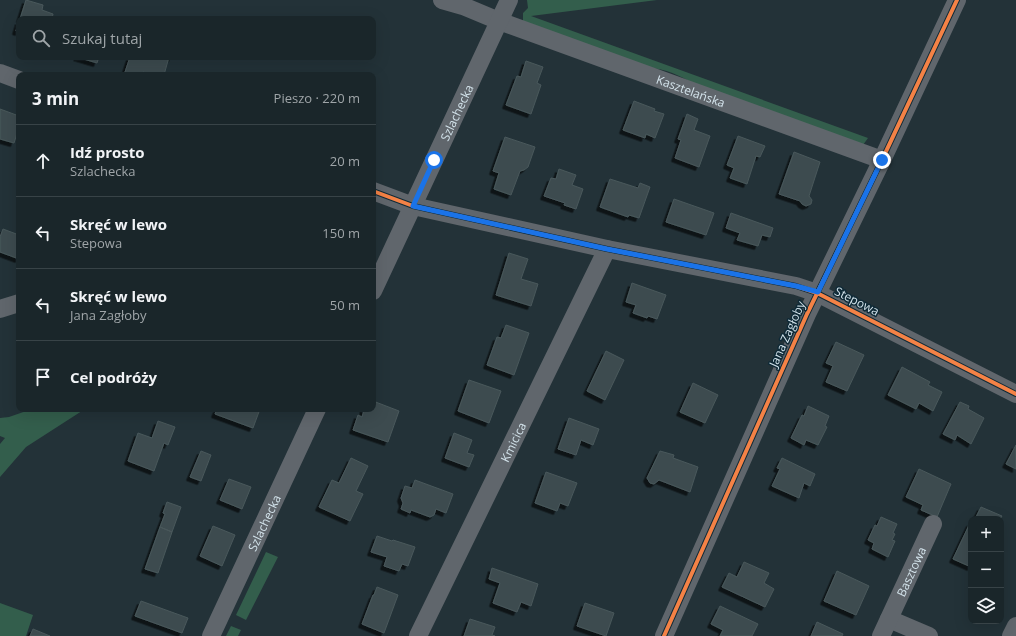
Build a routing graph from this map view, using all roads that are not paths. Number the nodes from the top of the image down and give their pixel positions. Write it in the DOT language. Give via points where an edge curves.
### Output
graph roads {
  1 [pos="442,0"];
  2 [pos="509,0"];
  3 [pos="957,0"];
  4 [pos="499,21"];
  5 [pos="0,73"];
  6 [pos="16,79"];
  7 [pos="882,160"];
  8 [pos="376,192"];
  9 [pos="413,206"];
  10 [pos="607,249"];
  11 [pos="376,285"];
  12 [pos="818,292"];
  13 [pos="16,304"];
  14 [pos="0,309"];
  15 [pos="1016,394"];
  16 [pos="316,412"];
  17 [pos="933,524"];
  18 [pos="889,619"];
  19 [pos="1016,626"];
  20 [pos="211,636"];
  21 [pos="418,636"];
  22 [pos="664,636"];
  23 [pos="881,636"];
  24 [pos="929,636"];
  25 [pos="1011,636"];
  1 -- 4 [label="street, Kasztelańska"];
  2 -- 4 [label="street, Szlachecka"];
  3 -- 7 [label="street, Jana Zagłoby"];
  4 -- 7 [label="street, Kasztelańska"];
  4 -- 9 [label="street, Szlachecka"];
  5 -- 6 [label="street"];
  7 -- 12 [label="street, Jana Zagłoby"];
  8 -- 9 [label="street, Stepowa"];
  9 -- 10 [label="street, Stepowa"];
  9 -- 11 [label="street, Szlachecka"];
  10 -- 12 [label="street, Stepowa"];
  10 -- 21 [label="street, Kmicica"];
  12 -- 15 [label="street, Stepowa"];
  12 -- 22 [label="street, Jana Zagłoby"];
  13 -- 14 [label="street"];
  16 -- 20 [label="street, Szlachecka"];
  17 -- 18 [label="street, Basztowa"];
  18 -- 23 [label="street, Basztowa"];
  18 -- 24 [label="street"];
  19 -- 25 [label="street"];
}
